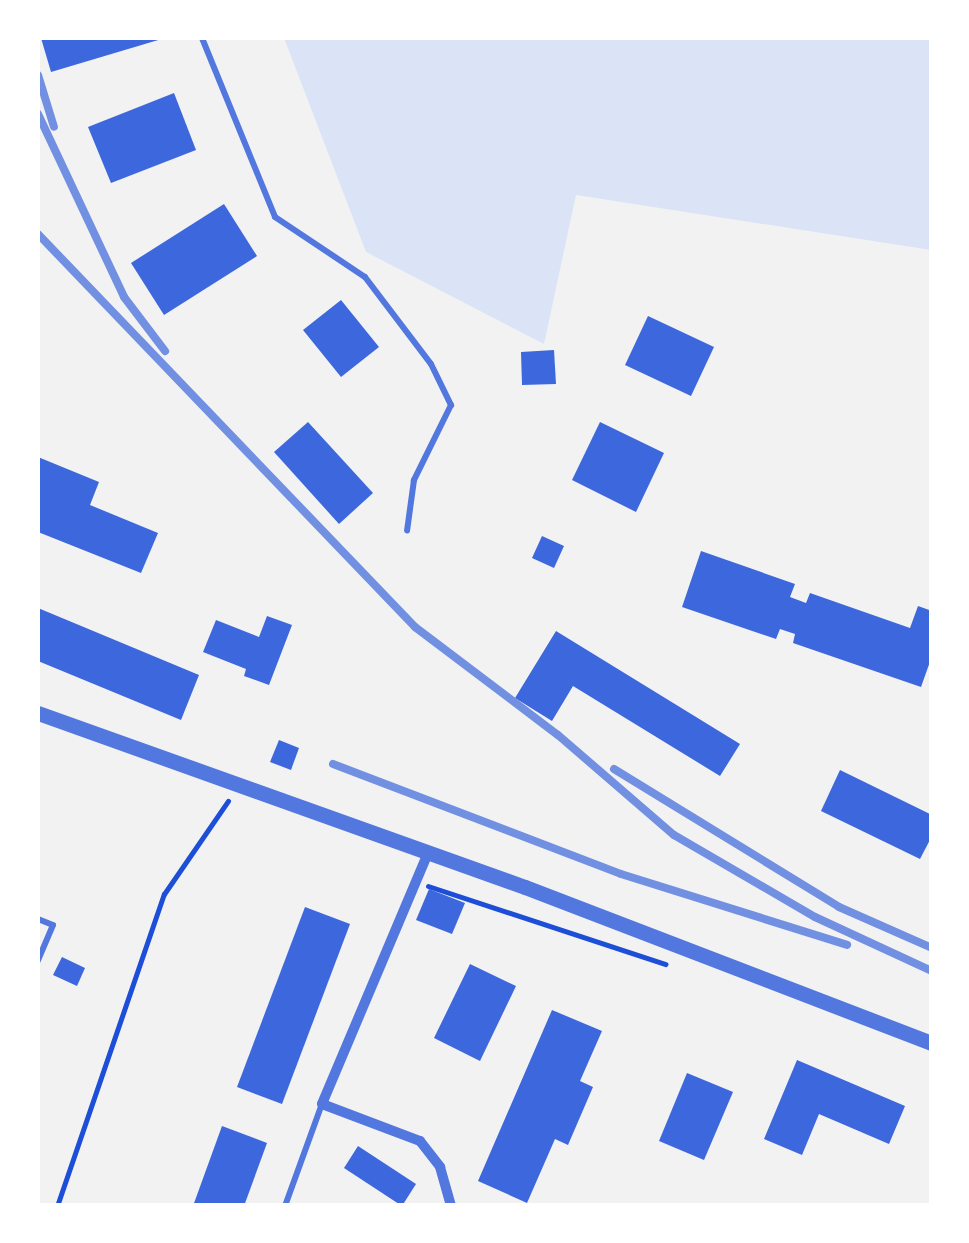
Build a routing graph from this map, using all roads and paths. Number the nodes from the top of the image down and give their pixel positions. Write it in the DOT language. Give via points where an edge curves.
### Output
graph roads {
  1 [pos="202,38"];
  2 [pos="407,531"];
  3 [pos="38,714"];
  4 [pos="238,787"];
  5 [pos="428,853"];
  6 [pos="416,882"];
  7 [pos="38,919"];
  8 [pos="38,961"];
  9 [pos="672,966"];
  10 [pos="932,1043"];
  11 [pos="322,1104"];
  12 [pos="57,1206"];
  13 [pos="285,1206"];
  14 [pos="451,1206"];
  1 -- 2 [label="lane" via="275,217 365,277 431,364 450,405 414,480"];
  3 -- 4 [label="street"];
  4 -- 5 [label="street"];
  4 -- 12 [label="path" via="164,894"];
  5 -- 6 [label="street"];
  5 -- 10 [label="street"];
  6 -- 9 [label="path"];
  6 -- 11 [label="street"];
  7 -- 8 [label="lane" via="53,925"];
  11 -- 13 [label="lane"];
  11 -- 14 [label="street" via="420,1141 440,1166"];
}
